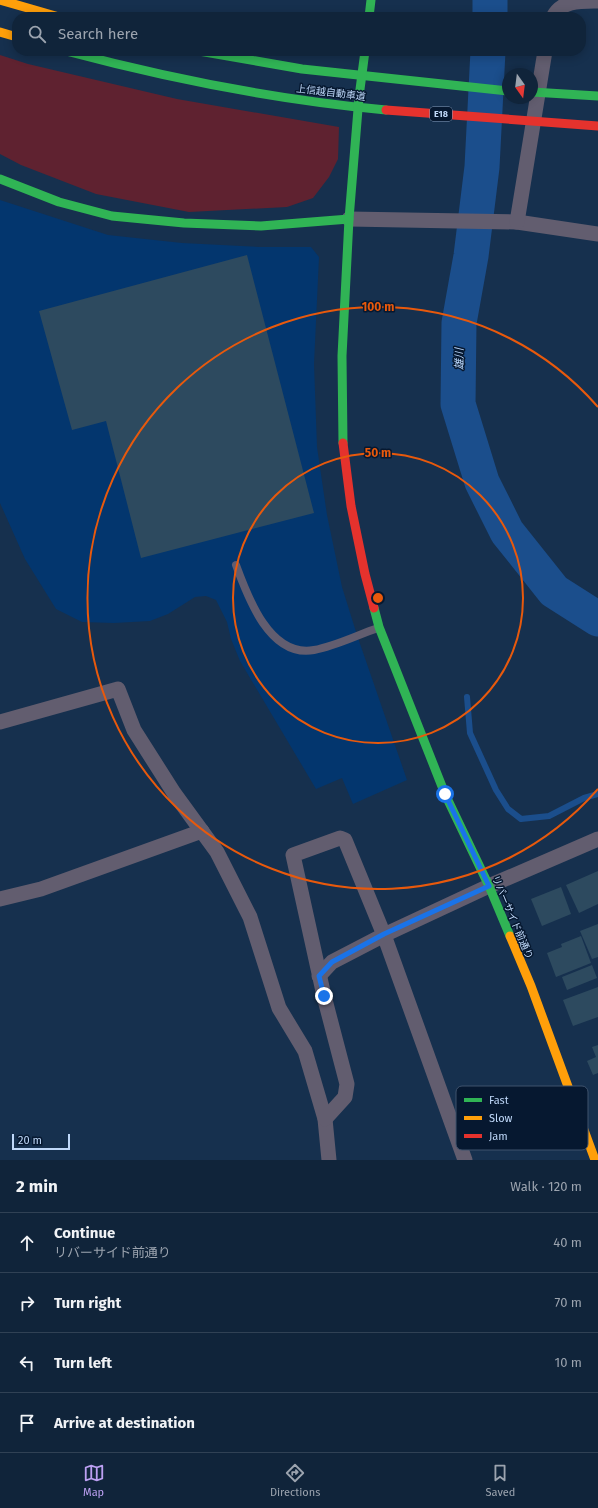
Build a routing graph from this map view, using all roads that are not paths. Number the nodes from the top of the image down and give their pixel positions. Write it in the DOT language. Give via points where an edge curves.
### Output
graph roads {
  1 [pos="0,0"];
  2 [pos="371,0"];
  3 [pos="598,1"];
  4 [pos="42,12"];
  5 [pos="370,12"];
  6 [pos="556,12"];
  7 [pos="0,32"];
  8 [pos="12,36"];
  9 [pos="85,56"];
  10 [pos="228,56"];
  11 [pos="364,56"];
  12 [pos="544,56"];
  13 [pos="502,90"];
  14 [pos="538,92"];
  15 [pos="598,96"];
  16 [pos="598,126"];
  17 [pos="0,179"];
  18 [pos="349,219"];
  19 [pos="510,222"];
  20 [pos="598,234"];
  21 [pos="236,565"];
  22 [pos="379,627"];
  23 [pos="0,722"];
  24 [pos="202,831"];
  25 [pos="598,840"];
  26 [pos="489,886"];
  27 [pos="0,899"];
  28 [pos="384,934"];
  29 [pos="319,976"];
  30 [pos="567,1086"];
  31 [pos="326,1119"];
  32 [pos="456,1135"];
  33 [pos="588,1143"];
  34 [pos="461,1150"];
  35 [pos="329,1160"];
  36 [pos="465,1160"];
  37 [pos="594,1160"];
  1 -- 4 [label="main road"];
  2 -- 5 [label="main road"];
  3 -- 6 [label="street" via="575,1 565,4"];
  7 -- 8 [label="main road"];
  9 -- 16 [label="main road, 上信越自動車道 / E18" via="129,68 301,100 411,112"];
  10 -- 13 [label="main road, 上信越自動車道" via="302,69"];
  11 -- 18 [label="main road, リバーサイド前通り"];
  12 -- 19 [label="street"];
  14 -- 15 [label="main road"];
  17 -- 18 [label="main road" via="59,202 112,216 184,223 261,226"];
  18 -- 19 [label="street"];
  18 -- 22 [label="main road, リバーサイド前通り" via="342,356 343,440 351,506"];
  19 -- 20 [label="street"];
  21 -- 22 [label="lane" via="247,597 265,625 278,642 296,651 313,651"];
  22 -- 26 [label="main road, リバーサイド前通り" via="445,794"];
  23 -- 24 [label="street" via="118,689 134,730 174,793"];
  24 -- 27 [label="street" via="41,889"];
  24 -- 31 [label="street" via="217,852 250,917 279,1008 305,1051"];
  25 -- 26 [label="street"];
  26 -- 28 [label="street"];
  26 -- 30 [label="main road, リバーサイド前通り" via="531,986"];
  28 -- 29 [label="street" via="332,962"];
  28 -- 29 [label="street" via="345,840 340,838 293,855"];
  28 -- 32 [label="street"];
  29 -- 31 [label="street" via="346,1084 345,1097"];
  31 -- 35 [label="street"];
  33 -- 37 [label="main road, リバーサイド前通り"];
  34 -- 36 [label="street"];
}
